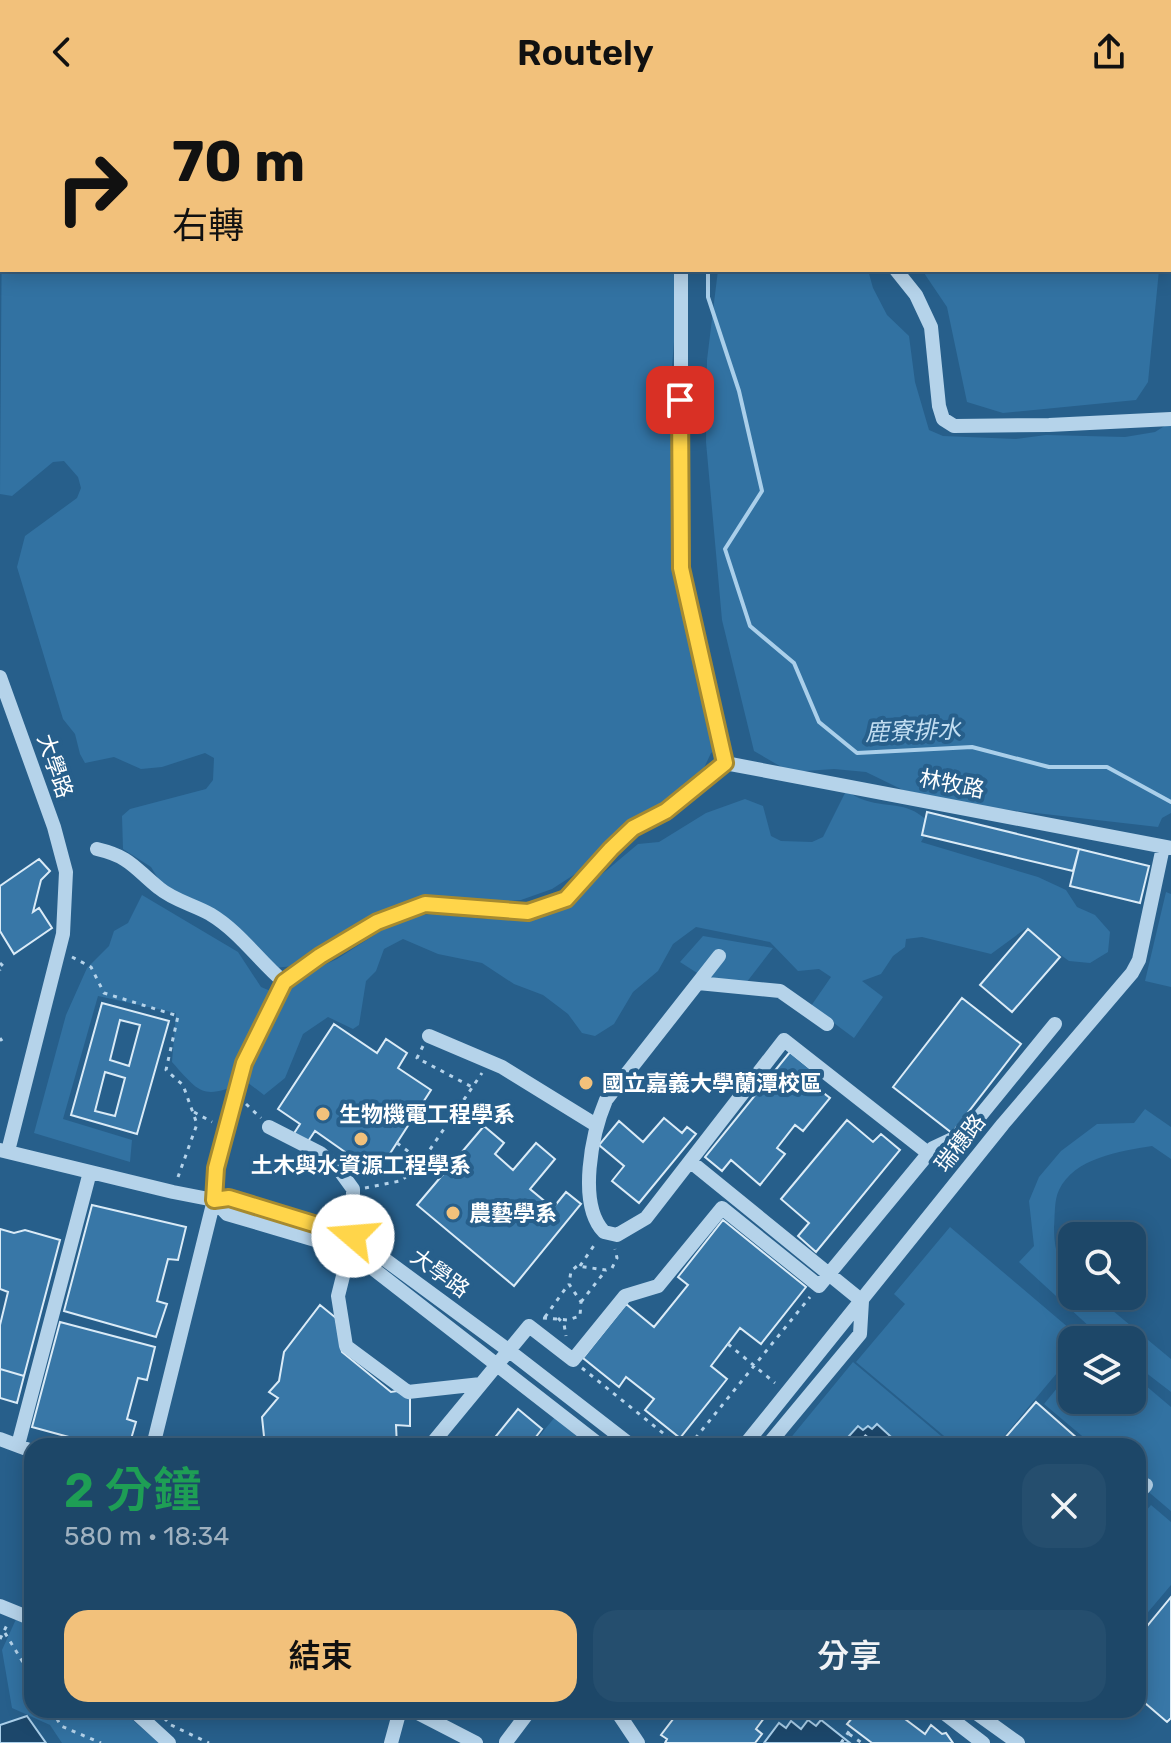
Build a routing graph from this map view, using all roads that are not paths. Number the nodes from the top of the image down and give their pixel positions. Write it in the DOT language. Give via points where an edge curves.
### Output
graph roads {
  1 [pos="681,272"];
  2 [pos="898,272"];
  3 [pos="1171,419"];
  4 [pos="0,677"];
  5 [pos="6,710"];
  6 [pos="725,763"];
  7 [pos="1167,848"];
  8 [pos="97,849"];
  9 [pos="719,956"];
  10 [pos="284,982"];
  11 [pos="698,983"];
  12 [pos="827,1024"];
  13 [pos="1055,1024"];
  14 [pos="429,1036"];
  15 [pos="596,1125"];
  16 [pos="269,1127"];
  17 [pos="4,1151"];
  18 [pos="928,1153"];
  19 [pos="691,1162"];
  20 [pos="90,1172"];
  21 [pos="214,1200"];
  22 [pos="351,1243"];
  23 [pos="824,1280"];
  24 [pos="862,1301"];
  25 [pos="508,1350"];
  26 [pos="496,1365"];
  27 [pos="481,1384"];
  28 [pos="27,1438"];
  29 [pos="155,1438"];
  30 [pos="437,1438"];
  31 [pos="591,1438"];
  32 [pos="622,1438"];
  33 [pos="750,1438"];
  34 [pos="774,1438"];
  35 [pos="0,1439"];
  36 [pos="24,1448"];
  37 [pos="0,1606"];
  38 [pos="24,1616"];
  39 [pos="142,1718"];
  40 [pos="398,1718"];
  41 [pos="428,1718"];
  42 [pos="524,1718"];
  43 [pos="621,1718"];
  44 [pos="950,1718"];
  45 [pos="983,1718"];
  46 [pos="506,1742"];
  47 [pos="169,1743"];
  48 [pos="391,1743"];
  49 [pos="476,1743"];
  50 [pos="638,1743"];
  51 [pos="983,1743"];
  52 [pos="1018,1743"];
  1 -- 6 [label="street" via="681,568"];
  2 -- 3 [label="street" via="931,327 939,406 943,419 954,426"];
  4 -- 5 [label="street, 大學路"];
  5 -- 17 [label="street, 大學路" via="54,827 66,872 63,934"];
  6 -- 7 [label="street, 林牧路"];
  6 -- 10 [label="street" via="666,811 633,828 566,899 528,912 425,904 377,922"];
  7 -- 24 [label="street, 瑞穗路" via="1132,973"];
  8 -- 10 [label="street" via="130,861 161,890 209,914"];
  9 -- 11 [label="street"];
  10 -- 21 [label="street" via="255,1036 235,1092 216,1168"];
  11 -- 12 [label="street" via="780,991"];
  11 -- 15 [label="street" via="606,1100"];
  13 -- 18 [label="street" via="967,1132"];
  14 -- 15 [label="street" via="490,1062"];
  15 -- 19 [label="street" via="591,1213 604,1232 617,1235 646,1218"];
  16 -- 22 [label="street" via="320,1153 353,1189"];
  17 -- 20 [label="street, 大學路"];
  18 -- 19 [label="street" via="784,1040"];
  18 -- 23 [label="street"];
  19 -- 23 [label="street"];
  20 -- 21 [label="street, 大學路"];
  20 -- 28 [label="street"];
  21 -- 22 [label="street, 大學路" via="229,1198"];
  21 -- 29 [label="street"];
  22 -- 25 [label="street, 大學路"];
  22 -- 26 [label="street"];
  22 -- 27 [label="street" via="338,1296 346,1346 408,1392"];
  23 -- 24 [label="street"];
  23 -- 25 [label="street" via="722,1208 658,1286 625,1296 573,1360 529,1326"];
  24 -- 33 [label="street, 瑞穗路"];
  24 -- 34 [label="street" via="860,1334"];
  25 -- 26 [label="street"];
  25 -- 32 [label="street, 大學路"];
  26 -- 27 [label="street"];
  26 -- 31 [label="street"];
  27 -- 30 [label="street"];
  35 -- 36 [label="street"];
  37 -- 38 [label="street"];
  39 -- 47 [label="street"];
  40 -- 48 [label="street"];
  41 -- 49 [label="street"];
  42 -- 46 [label="street"];
  43 -- 50 [label="street"];
  44 -- 51 [label="street"];
  45 -- 52 [label="street"];
}
